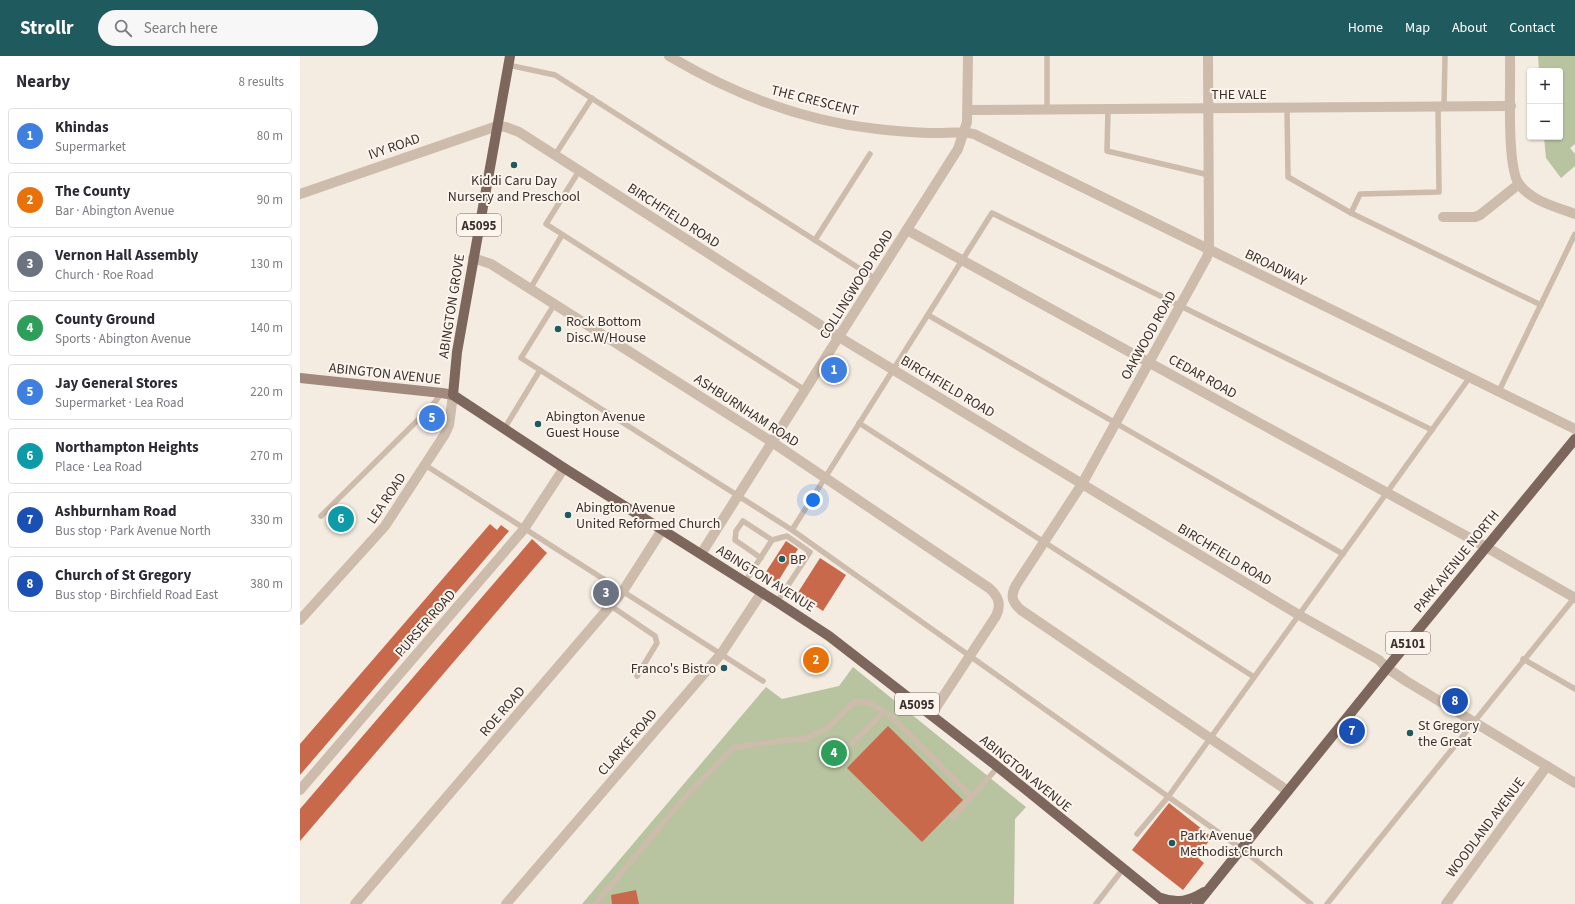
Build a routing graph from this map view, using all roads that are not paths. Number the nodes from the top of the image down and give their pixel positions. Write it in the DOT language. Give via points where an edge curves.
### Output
graph roads {
  1 [pos="669,56"];
  2 [pos="968,56"];
  3 [pos="1047,56"];
  4 [pos="1208,56"];
  5 [pos="1445,56"];
  6 [pos="1510,56"];
  7 [pos="509,60"];
  8 [pos="592,98"];
  9 [pos="1511,106"];
  10 [pos="1208,108"];
  11 [pos="1287,108"];
  12 [pos="1441,108"];
  13 [pos="1108,109"];
  14 [pos="968,110"];
  15 [pos="1047,110"];
  16 [pos="497,126"];
  17 [pos="965,132"];
  18 [pos="870,154"];
  19 [pos="555,155"];
  20 [pos="579,171"];
  21 [pos="1208,175"];
  22 [pos="1518,184"];
  23 [pos="300,194"];
  24 [pos="1351,213"];
  25 [pos="1575,214"];
  26 [pos="1443,216"];
  27 [pos="906,230"];
  28 [pos="1575,234"];
  29 [pos="562,235"];
  30 [pos="815,240"];
  31 [pos="1209,250"];
  32 [pos="473,258"];
  33 [pos="962,261"];
  34 [pos="876,279"];
  35 [pos="530,289"];
  36 [pos="554,305"];
  37 [pos="1541,305"];
  38 [pos="1180,306"];
  39 [pos="928,315"];
  40 [pos="839,337"];
  41 [pos="1149,362"];
  42 [pos="893,369"];
  43 [pos="540,370"];
  44 [pos="1470,377"];
  45 [pos="300,378"];
  46 [pos="805,390"];
  47 [pos="1499,391"];
  48 [pos="442,393"];
  49 [pos="453,395"];
  50 [pos="859,423"];
  51 [pos="1116,423"];
  52 [pos="504,429"];
  53 [pos="1575,429"];
  54 [pos="1432,430"];
  55 [pos="1575,439"];
  56 [pos="772,442"];
  57 [pos="424,465"];
  58 [pos="564,468"];
  59 [pos="825,478"];
  60 [pos="1082,484"];
  61 [pos="1386,493"];
  62 [pos="738,495"];
  63 [pos="321,516"];
  64 [pos="524,529"];
  65 [pos="662,530"];
  66 [pos="792,530"];
  67 [pos="772,540"];
  68 [pos="1045,543"];
  69 [pos="1486,547"];
  70 [pos="701,554"];
  71 [pos="1343,554"];
  72 [pos="761,558"];
  73 [pos="745,582"];
  74 [pos="623,592"];
  75 [pos="762,592"];
  76 [pos="1575,598"];
  77 [pos="777,602"];
  78 [pos="611,606"];
  79 [pos="1299,615"];
  80 [pos="300,620"];
  81 [pos="721,654"];
  82 [pos="970,656"];
  83 [pos="1524,659"];
  84 [pos="1387,668"];
  85 [pos="638,676"];
  86 [pos="1254,677"];
  87 [pos="763,681"];
  88 [pos="1575,689"];
  89 [pos="884,712"];
  90 [pos="931,715"];
  91 [pos="1474,722"];
  92 [pos="1210,739"];
  93 [pos="851,744"];
  94 [pos="1547,766"];
  95 [pos="998,767"];
  96 [pos="1575,782"];
  97 [pos="300,790"];
  98 [pos="1288,791"];
  99 [pos="972,797"];
  100 [pos="1168,797"];
  101 [pos="952,818"];
  102 [pos="1137,834"];
  103 [pos="1242,849"];
  104 [pos="1123,869"];
  105 [pos="1209,888"];
  106 [pos="1162,901"];
  107 [pos="355,904"];
  108 [pos="506,904"];
  109 [pos="595,904"];
  110 [pos="1096,904"];
  111 [pos="1197,904"];
  112 [pos="1204,904"];
  113 [pos="1311,904"];
  114 [pos="1327,904"];
  115 [pos="1446,904"];
  1 -- 17 [label="street, THE CRESCENT" via="733,90 792,112 875,129 918,133"];
  2 -- 14 [label="street, COLLINGWOOD ROAD"];
  3 -- 15 [label="lane"];
  4 -- 10 [label="street, OAKWOOD ROAD"];
  5 -- 12 [label="lane"];
  6 -- 9 [label="street"];
  7 -- 8 [label="lane" via="555,75"];
  7 -- 16 [label="main road, ABINGTON GROVE / A5095"];
  8 -- 19 [label="lane"];
  8 -- 30 [label="lane"];
  9 -- 12 [label="street, THE VALE"];
  9 -- 22 [label="street" via="1512,162"];
  10 -- 11 [label="street, THE VALE"];
  10 -- 13 [label="street, THE VALE"];
  10 -- 21 [label="street, OAKWOOD ROAD"];
  11 -- 12 [label="street, THE VALE"];
  11 -- 24 [label="lane" via="1288,177"];
  12 -- 24 [label="lane" via="1439,192 1360,194"];
  13 -- 15 [label="street, THE VALE"];
  13 -- 21 [label="lane" via="1107,151"];
  14 -- 15 [label="street, THE VALE"];
  14 -- 17 [label="street, COLLINGWOOD ROAD"];
  16 -- 19 [label="street, BIRCHFIELD ROAD" via="518,132"];
  16 -- 23 [label="street, IVY ROAD"];
  16 -- 32 [label="main road, ABINGTON GROVE / A5095"];
  17 -- 27 [label="street, COLLINGWOOD ROAD" via="958,149"];
  17 -- 31 [label="street, BROADWAY"];
  18 -- 30 [label="lane"];
  19 -- 20 [label="street, BIRCHFIELD ROAD"];
  20 -- 29 [label="lane" via="546,224"];
  20 -- 40 [label="street, BIRCHFIELD ROAD"];
  21 -- 31 [label="street, OAKWOOD ROAD"];
  22 -- 25 [label="street" via="1532,196"];
  22 -- 26 [label="street" via="1480,215"];
  24 -- 37 [label="lane"];
  27 -- 33 [label="street, CEDAR ROAD"];
  27 -- 34 [label="street, COLLINGWOOD ROAD"];
  28 -- 37 [label="lane"];
  29 -- 35 [label="lane"];
  29 -- 46 [label="lane"];
  30 -- 34 [label="lane"];
  31 -- 38 [label="street, OAKWOOD ROAD"];
  31 -- 44 [label="street, BROADWAY"];
  32 -- 35 [label="street, ASHBURNHAM ROAD" via="491,264"];
  32 -- 49 [label="main road, ABINGTON GROVE / A5095" via="457,352"];
  33 -- 38 [label="lane" via="992,213"];
  33 -- 39 [label="lane"];
  33 -- 41 [label="street, CEDAR ROAD"];
  34 -- 40 [label="street, COLLINGWOOD ROAD"];
  35 -- 36 [label="street, ASHBURNHAM ROAD"];
  36 -- 43 [label="lane" via="521,358"];
  36 -- 56 [label="street, ASHBURNHAM ROAD"];
  37 -- 47 [label="lane"];
  38 -- 41 [label="street, OAKWOOD ROAD"];
  38 -- 54 [label="lane"];
  39 -- 42 [label="lane"];
  39 -- 51 [label="lane"];
  40 -- 42 [label="street, BIRCHFIELD ROAD"];
  40 -- 46 [label="street, COLLINGWOOD ROAD"];
  41 -- 51 [label="street, OAKWOOD ROAD"];
  41 -- 61 [label="street, CEDAR ROAD"];
  42 -- 50 [label="lane"];
  42 -- 60 [label="street, BIRCHFIELD ROAD"];
  43 -- 52 [label="lane"];
  43 -- 62 [label="lane"];
  44 -- 47 [label="street, BROADWAY"];
  44 -- 54 [label="lane"];
  45 -- 48 [label="main road, ABINGTON AVENUE"];
  46 -- 56 [label="street, COLLINGWOOD ROAD"];
  47 -- 53 [label="street, BROADWAY"];
  48 -- 49 [label="main road, ABINGTON AVENUE"];
  48 -- 63 [label="lane"];
  49 -- 52 [label="main road, ABINGTON AVENUE / A5095"];
  49 -- 57 [label="street, LEA ROAD" via="449,425 442,440"];
  50 -- 59 [label="lane"];
  50 -- 68 [label="lane"];
  51 -- 60 [label="street, OAKWOOD ROAD"];
  51 -- 71 [label="lane"];
  52 -- 58 [label="main road, ABINGTON AVENUE / A5095"];
  54 -- 61 [label="lane"];
  55 -- 69 [label="main road, PARK AVENUE NORTH / A5101"];
  56 -- 59 [label="street, ASHBURNHAM ROAD"];
  56 -- 62 [label="street, COLLINGWOOD ROAD"];
  57 -- 64 [label="lane"];
  57 -- 80 [label="street, LEA ROAD" via="376,538"];
  58 -- 64 [label="street, PURSER ROAD"];
  58 -- 65 [label="main road, ABINGTON AVENUE / A5095"];
  59 -- 66 [label="lane"];
  59 -- 82 [label="street, ASHBURNHAM ROAD" via="989,588 998,598 999,611"];
  60 -- 68 [label="street, OAKWOOD ROAD"];
  60 -- 79 [label="street, BIRCHFIELD ROAD"];
  61 -- 69 [label="street, CEDAR ROAD"];
  61 -- 71 [label="lane"];
  62 -- 66 [label="lane"];
  62 -- 70 [label="street, COLLINGWOOD ROAD"];
  64 -- 74 [label="lane"];
  64 -- 97 [label="street, PURSER ROAD"];
  65 -- 70 [label="main road, ABINGTON AVENUE / A5095"];
  65 -- 74 [label="street, ROE ROAD"];
  66 -- 82 [label="lane"];
  67 -- 72 [label="lane"];
  67 -- 72 [label="lane" via="743,521 736,531 735,540"];
  67 -- 77 [label="lane" via="787,536 810,552"];
  68 -- 86 [label="lane"];
  68 -- 92 [label="street, OAKWOOD ROAD" via="1016,585 1012,599 1014,604"];
  69 -- 76 [label="street, CEDAR ROAD"];
  69 -- 84 [label="main road, PARK AVENUE NORTH / A5101"];
  70 -- 73 [label="main road, ABINGTON AVENUE / A5095"];
  71 -- 79 [label="lane"];
  72 -- 73 [label="lane"];
  73 -- 75 [label="main road, ABINGTON AVENUE / A5095"];
  74 -- 78 [label="street, ROE ROAD"];
  74 -- 81 [label="lane"];
  75 -- 77 [label="main road, ABINGTON AVENUE / A5095"];
  75 -- 81 [label="street, CLARKE ROAD"];
  76 -- 83 [label="lane"];
  77 -- 90 [label="main road, ABINGTON AVENUE / A5095" via="829,636"];
  78 -- 85 [label="lane" via="655,636 657,640"];
  78 -- 107 [label="street, ROE ROAD"];
  79 -- 84 [label="street, BIRCHFIELD ROAD" via="1379,660"];
  79 -- 86 [label="lane"];
  81 -- 87 [label="lane"];
  81 -- 108 [label="street, CLARKE ROAD"];
  82 -- 90 [label="street"];
  82 -- 100 [label="lane"];
  83 -- 88 [label="lane"];
  83 -- 91 [label="lane"];
  84 -- 91 [label="street, BIRCHFIELD ROAD"];
  84 -- 98 [label="main road, PARK AVENUE NORTH / A5101"];
  86 -- 92 [label="lane"];
  89 -- 93 [label="lane"];
  89 -- 99 [label="lane"];
  89 -- 109 [label="lane" via="869,702 854,702 826,729 806,738 734,747 686,796"];
  90 -- 95 [label="main road, ABINGTON AVENUE / A5095"];
  91 -- 94 [label="street, BIRCHFIELD ROAD"];
  91 -- 114 [label="lane"];
  92 -- 98 [label="street"];
  92 -- 100 [label="lane"];
  94 -- 96 [label="street, BIRCHFIELD ROAD"];
  94 -- 115 [label="street, WOODLAND AVENUE"];
  95 -- 99 [label="lane"];
  95 -- 104 [label="main road, ABINGTON AVENUE / A5095"];
  98 -- 103 [label="main road, PARK AVENUE NORTH / A5101"];
  99 -- 101 [label="lane"];
  100 -- 102 [label="lane"];
  100 -- 103 [label="lane"];
  103 -- 105 [label="main road, PARK AVENUE NORTH / A5101"];
  103 -- 113 [label="lane"];
  104 -- 106 [label="main road, ABINGTON AVENUE / A5095"];
  104 -- 110 [label="lane"];
  105 -- 106 [label="main road, A5101" via="1195,898 1185,901"];
  105 -- 111 [label="main road, A5101"];
  105 -- 112 [label="main road"];
}
